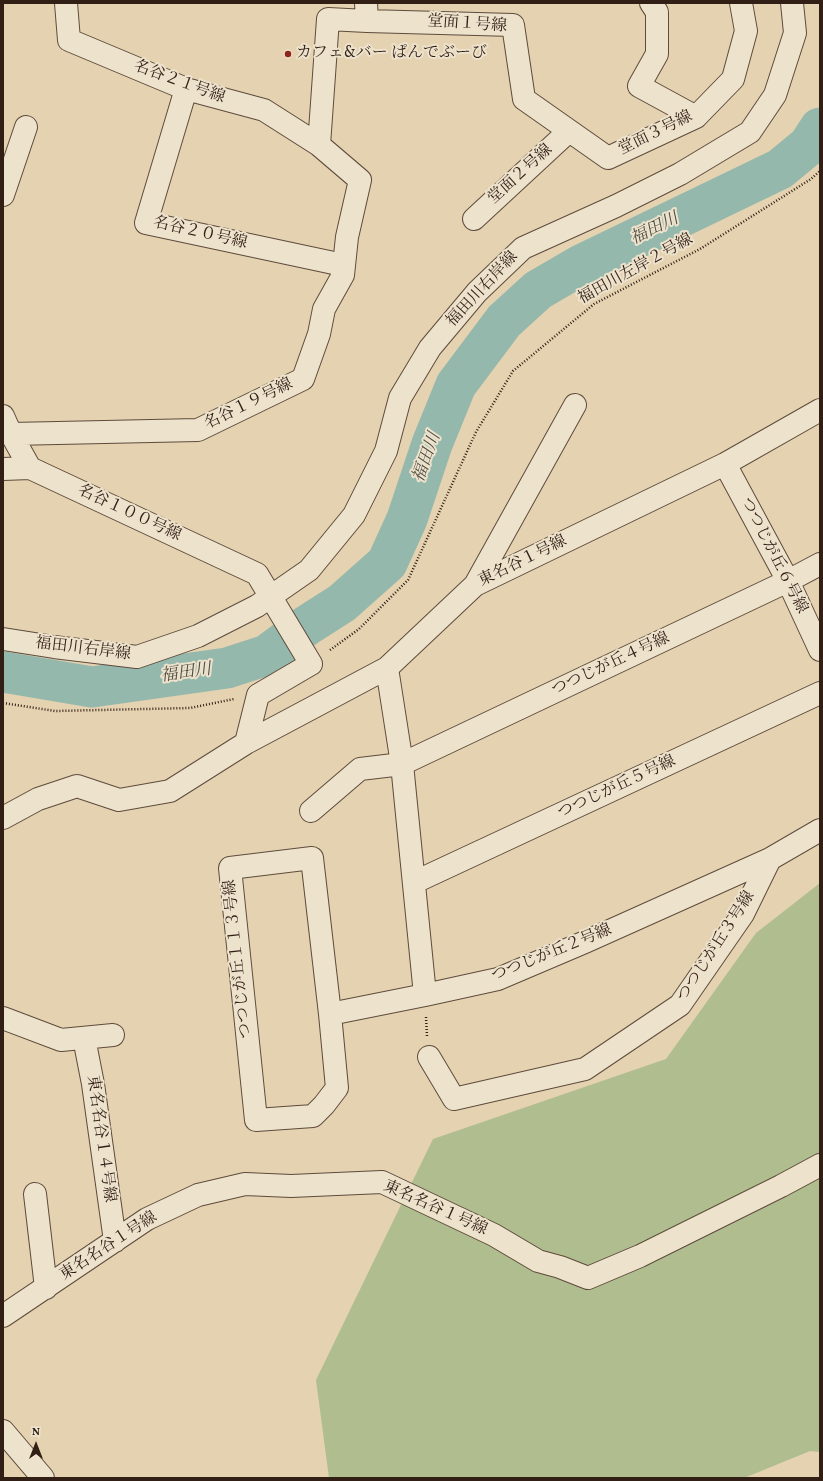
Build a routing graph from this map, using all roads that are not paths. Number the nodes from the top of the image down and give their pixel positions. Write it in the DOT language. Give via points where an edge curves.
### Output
graph roads {
  1 [pos="66,3"];
  2 [pos="650,3"];
  3 [pos="742,3"];
  4 [pos="792,3"];
  5 [pos="366,12"];
  6 [pos="186,89"];
  7 [pos="696,117"];
  8 [pos="26,127"];
  9 [pos="569,131"];
  10 [pos="320,145"];
  11 [pos="608,158"];
  12 [pos="360,180"];
  13 [pos="3,195"];
  14 [pos="474,219"];
  15 [pos="343,265"];
  16 [pos="575,405"];
  17 [pos="820,410"];
  18 [pos="7,425"];
  19 [pos="725,464"];
  20 [pos="30,468"];
  21 [pos="3,469"];
  22 [pos="820,564"];
  23 [pos="788,581"];
  24 [pos="475,585"];
  25 [pos="270,596"];
  26 [pos="3,639"];
  27 [pos="820,650"];
  28 [pos="387,668"];
  29 [pos="820,693"];
  30 [pos="246,743"];
  31 [pos="402,764"];
  32 [pos="311,811"];
  33 [pos="3,818"];
  34 [pos="820,830"];
  35 [pos="770,859"];
  36 [pos="415,882"];
  37 [pos="425,995"];
  38 [pos="330,1014"];
  39 [pos="3,1018"];
  40 [pos="113,1035"];
  41 [pos="84,1038"];
  42 [pos="428,1057"];
  43 [pos="820,1164"];
  44 [pos="34,1194"];
  45 [pos="115,1241"];
  46 [pos="46,1288"];
  47 [pos="3,1316"];
  48 [pos="3,1431"];
  49 [pos="43,1478"];
  1 -- 6 [label="street, 名谷２１号線" via="69,40"];
  2 -- 7 [label="street" via="657,12 657,54 639,86"];
  3 -- 7 [label="street, 堂面３号線" via="746,31 733,79"];
  4 -- 25 [label="street, 福田川右岸線" via="795,33 775,95 750,132 680,174 523,248 477,292 430,348 400,398 386,451 354,515 309,570"];
  5 -- 9 [label="street, 堂面１号線" via="514,25 524,99"];
  5 -- 10 [label="street" via="328,20"];
  6 -- 10 [label="street, 名谷２１号線" via="264,110"];
  6 -- 15 [label="street, 名谷２０号線" via="146,223"];
  7 -- 11 [label="street, 堂面３号線"];
  8 -- 13 [label="street"];
  9 -- 11 [label="street, 堂面１号線"];
  9 -- 14 [label="street, 堂面２号線"];
  10 -- 12 [label="street, 名谷２１号線"];
  12 -- 15 [label="street, 名谷１９号線"];
  15 -- 18 [label="street, 名谷１９号線" via="343,275 324,309 319,334 303,379 198,430"];
  16 -- 24 [label="street"];
  17 -- 19 [label="street, 東名谷１号線"];
  18 -- 20 [label="street"];
  19 -- 23 [label="street, つつじが丘６号線"];
  19 -- 24 [label="street, 東名谷１号線"];
  20 -- 21 [label="street"];
  20 -- 25 [label="street, 名谷１００号線" via="257,574"];
  22 -- 23 [label="street, つつじが丘４号線"];
  23 -- 27 [label="street, つつじが丘６号線"];
  23 -- 31 [label="street, つつじが丘４号線"];
  24 -- 28 [label="street, 東名谷１号線"];
  25 -- 26 [label="street, 福田川右岸線" via="257,606 198,636 137,657"];
  25 -- 30 [label="street" via="311,664 258,695"];
  28 -- 30 [label="street, 東名谷１号線"];
  28 -- 31 [label="street"];
  29 -- 36 [label="street, つつじが丘５号線"];
  30 -- 33 [label="street, 東名谷１号線" via="170,791 119,800 77,786 38,799"];
  31 -- 32 [label="street, つつじが丘４号線" via="360,769"];
  31 -- 36 [label="street"];
  34 -- 35 [label="street, つつじが丘２号線"];
  35 -- 37 [label="street, つつじが丘２号線" via="498,979"];
  35 -- 42 [label="street, つつじが丘３号線" via="743,914 680,1005 585,1069 454,1099"];
  36 -- 37 [label="street"];
  37 -- 38 [label="street"];
  38 -- 38 [label="street, つつじが丘１１３号線" via="312,858 230,868 256,1120 313,1116 337,1088"];
  39 -- 41 [label="street" via="60,1040"];
  40 -- 41 [label="street"];
  41 -- 45 [label="street, 東名名谷１４号線"];
  43 -- 45 [label="street, 東名名谷１号線" via="640,1256 588,1278 538,1261 494,1236 382,1182 291,1186 245,1184 198,1195 147,1219"];
  44 -- 46 [label="street"];
  45 -- 46 [label="street, 東名名谷１号線"];
  46 -- 47 [label="street, 東名名谷１号線"];
  48 -- 49 [label="street"];
}
